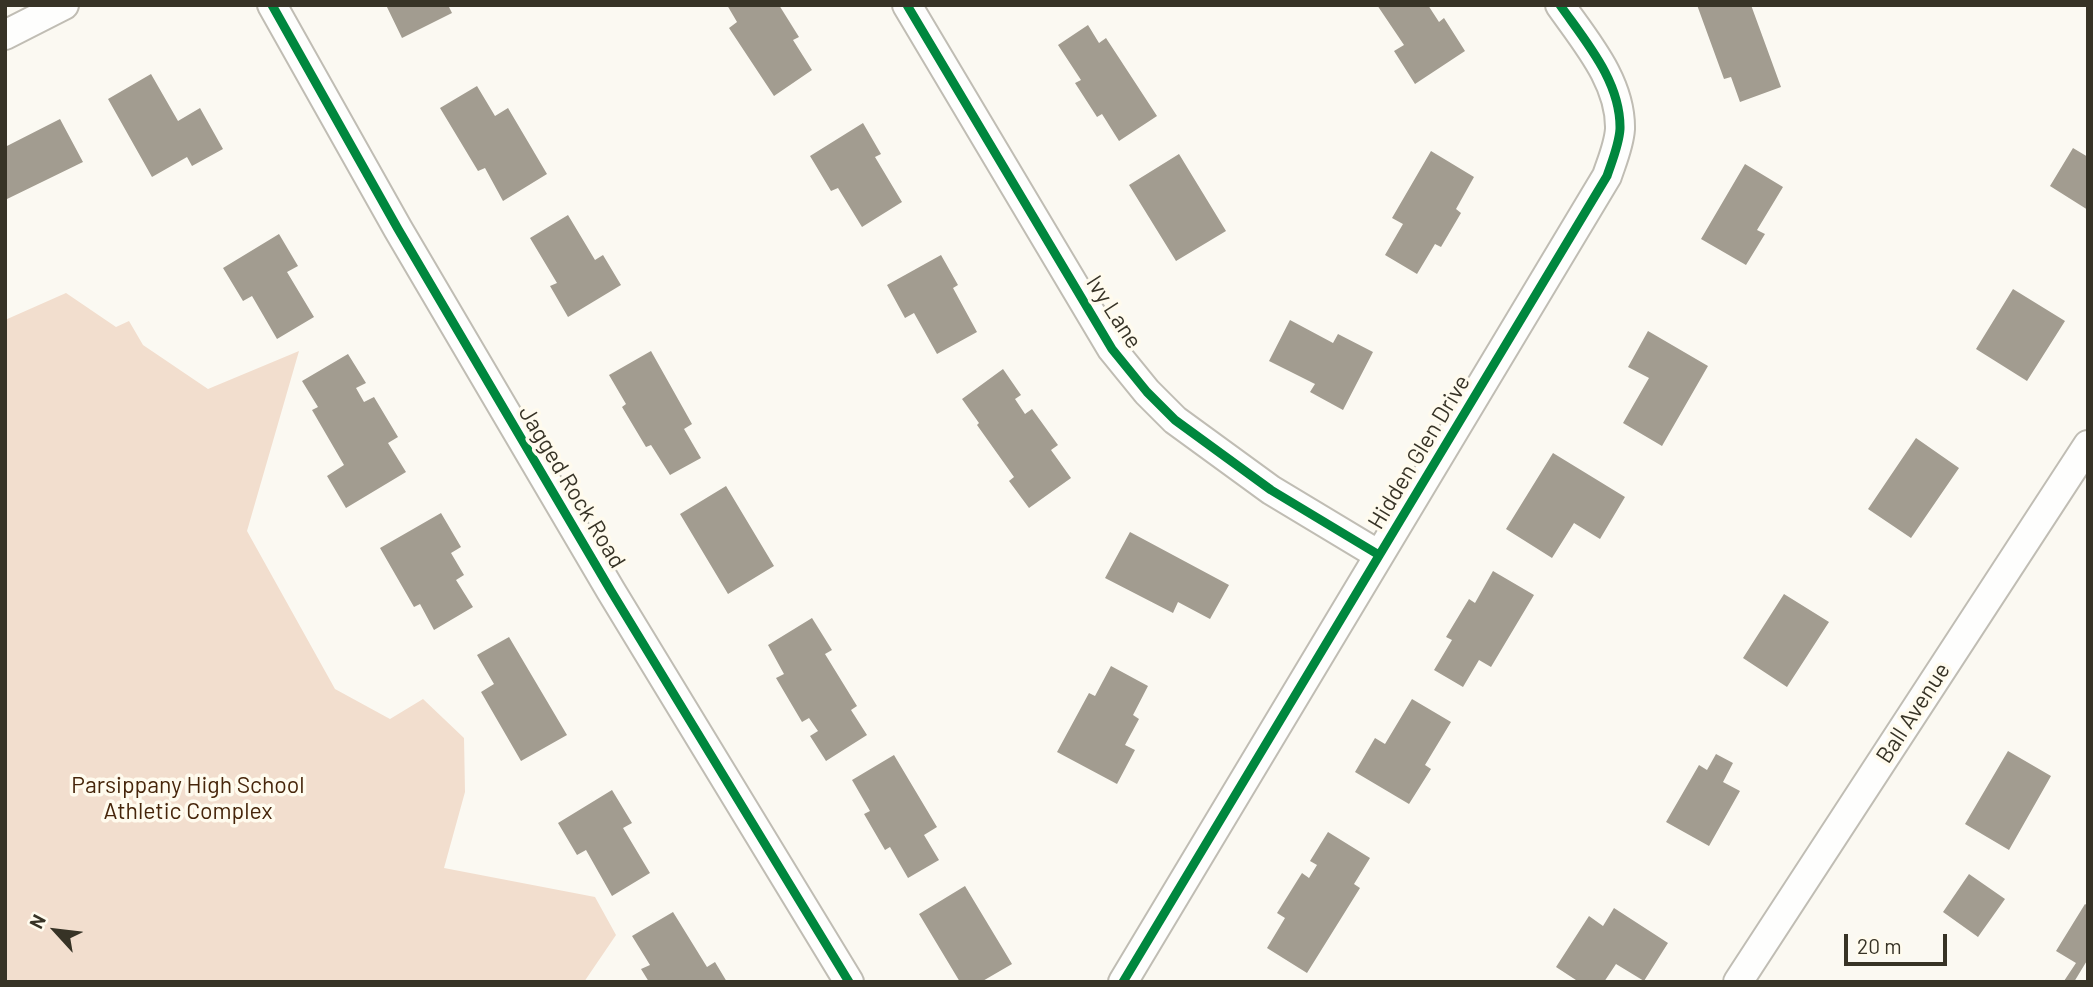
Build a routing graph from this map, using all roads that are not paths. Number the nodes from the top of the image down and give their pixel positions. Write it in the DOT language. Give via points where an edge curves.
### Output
graph roads {
  1 [pos="64,5"];
  2 [pos="272,5"];
  3 [pos="907,5"];
  4 [pos="1560,5"];
  5 [pos="5,35"];
  6 [pos="2088,444"];
  7 [pos="1379,555"];
  8 [pos="849,982"];
  9 [pos="1123,982"];
  10 [pos="1738,982"];
  1 -- 5 [label="street"];
  2 -- 8 [label="street, Jagged Rock Road" via="590,556"];
  3 -- 7 [label="street, Ivy Lane" via="1112,349 1147,392 1175,420 1271,490"];
  4 -- 7 [label="street, Hidden Glen Drive" via="1612,85 1620,131 1614,157 1607,176"];
  6 -- 10 [label="street, Ball Avenue"];
  7 -- 9 [label="street, Hidden Glen Drive"];
}
